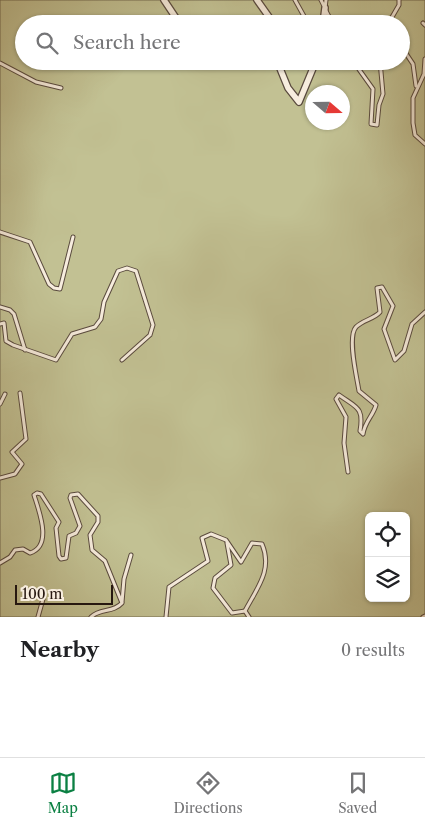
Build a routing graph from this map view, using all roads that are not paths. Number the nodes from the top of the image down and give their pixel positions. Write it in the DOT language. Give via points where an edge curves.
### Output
graph roads {
  1 [pos="164,0"];
  2 [pos="257,0"];
  3 [pos="295,0"];
  4 [pos="321,0"];
  5 [pos="326,0"];
  6 [pos="399,0"];
  7 [pos="325,8"];
  8 [pos="174,15"];
  9 [pos="268,15"];
  10 [pos="303,15"];
  11 [pos="324,15"];
  12 [pos="328,15"];
  13 [pos="393,15"];
  14 [pos="425,59"];
  15 [pos="410,60"];
  16 [pos="0,63"];
  17 [pos="281,70"];
  18 [pos="312,70"];
  19 [pos="359,70"];
  20 [pos="381,70"];
  21 [pos="416,86"];
  22 [pos="61,88"];
  23 [pos="425,144"];
  24 [pos="0,232"];
  25 [pos="73,237"];
  26 [pos="0,307"];
  27 [pos="425,312"];
  28 [pos="0,324"];
  29 [pos="24,350"];
  30 [pos="122,360"];
  31 [pos="5,394"];
  32 [pos="20,394"];
  33 [pos="0,404"];
  34 [pos="348,472"];
  35 [pos="0,478"];
  36 [pos="226,540"];
  37 [pos="131,556"];
  38 [pos="0,563"];
  39 [pos="43,599"];
  40 [pos="122,603"];
  41 [pos="246,611"];
  42 [pos="38,617"];
  43 [pos="91,617"];
  44 [pos="166,617"];
  45 [pos="249,617"];
  1 -- 8 [label="street"];
  2 -- 9 [label="street"];
  3 -- 10 [label="lane"];
  4 -- 7 [label="lane"];
  5 -- 7 [label="lane"];
  6 -- 13 [label="lane"];
  7 -- 11 [label="street"];
  7 -- 12 [label="lane"];
  14 -- 21 [label="lane" via="424,74"];
  15 -- 21 [label="lane"];
  16 -- 22 [label="lane" via="36,82"];
  17 -- 18 [label="street" via="288,88 299,102"];
  19 -- 20 [label="lane" via="373,89 371,124 377,125 383,94"];
  21 -- 23 [label="lane" via="413,124 415,135"];
  24 -- 25 [label="lane" via="30,242 49,284 60,289"];
  26 -- 29 [label="lane" via="14,314"];
  27 -- 34 [label="lane" via="412,324 404,351 395,360 384,329 393,306 382,287 377,288 380,312 353,332 353,357 359,391 376,405 364,424 363,434 360,431 363,416 359,409 339,395 336,400 346,417 344,443"];
  28 -- 29 [label="lane" via="4,324 6,341"];
  29 -- 30 [label="lane" via="56,360 72,334 95,327 101,320 108,291 118,271 127,268 136,271 153,325 150,335"];
  31 -- 33 [label="lane"];
  32 -- 35 [label="lane" via="26,439 12,452 22,464 15,474"];
  36 -- 41 [label="lane" via="231,565 215,578 212,588 232,613"];
  36 -- 41 [label="lane" via="241,562 252,543 262,544 267,555 266,570"];
  36 -- 44 [label="lane" via="212,534 202,538 208,561 169,587"];
  37 -- 40 [label="lane" via="124,579"];
  38 -- 40 [label="lane" via="15,550 23,549 30,553 40,545 43,532 34,495 37,493 57,516 59,556 65,559 69,536 76,534 80,526 70,498 78,494 98,516 90,535 92,550 105,561"];
  39 -- 42 [label="lane"];
  40 -- 43 [label="lane"];
  41 -- 45 [label="lane"];
}
